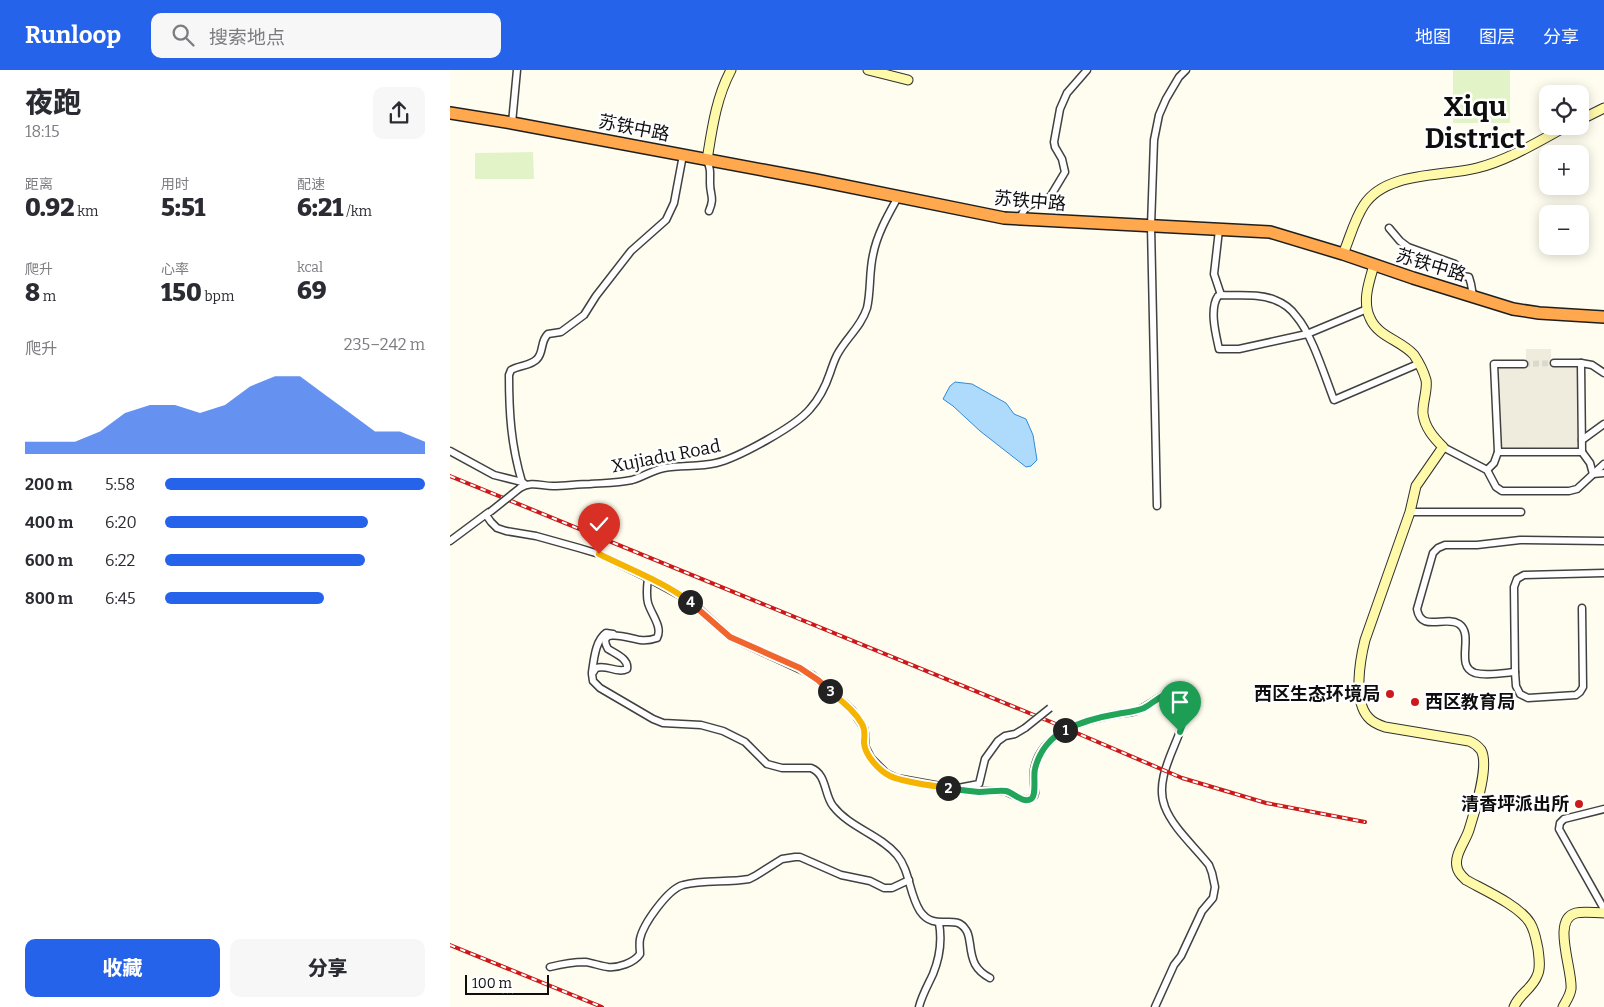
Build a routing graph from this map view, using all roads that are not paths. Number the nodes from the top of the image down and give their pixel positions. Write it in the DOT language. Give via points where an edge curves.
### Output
graph roads {
  1 [pos="517,70"];
  2 [pos="731,70"];
  3 [pos="868,70"];
  4 [pos="1087,70"];
  5 [pos="1186,70"];
  6 [pos="908,80"];
  7 [pos="1604,108"];
  8 [pos="450,113"];
  9 [pos="1589,116"];
  10 [pos="512,123"];
  11 [pos="1549,135"];
  12 [pos="683,155"];
  13 [pos="707,160"];
  14 [pos="898,197"];
  15 [pos="709,211"];
  16 [pos="1020,219"];
  17 [pos="1151,226"];
  18 [pos="1389,228"];
  19 [pos="1219,230"];
  20 [pos="1344,254"];
  21 [pos="1374,265"];
  22 [pos="1221,295"];
  23 [pos="1473,296"];
  24 [pos="1367,309"];
  25 [pos="1604,317"];
  26 [pos="1307,334"];
  27 [pos="1581,363"];
  28 [pos="1418,364"];
  29 [pos="1524,364"];
  30 [pos="1554,364"];
  31 [pos="1604,373"];
  32 [pos="1604,424"];
  33 [pos="1582,440"];
  34 [pos="1442,447"];
  35 [pos="450,451"];
  36 [pos="1498,452"];
  37 [pos="1582,452"];
  38 [pos="1604,464"];
  39 [pos="1487,470"];
  40 [pos="1604,473"];
  41 [pos="1593,474"];
  42 [pos="522,485"];
  43 [pos="1157,506"];
  44 [pos="1410,512"];
  45 [pos="1521,512"];
  46 [pos="488,513"];
  47 [pos="1604,541"];
  48 [pos="450,542"];
  49 [pos="1604,573"];
  50 [pos="648,578"];
  51 [pos="1582,608"];
  52 [pos="617,634"];
  53 [pos="1514,672"];
  54 [pos="592,674"];
  55 [pos="1051,705"];
  56 [pos="952,788"];
  57 [pos="1604,809"];
  58 [pos="909,880"];
  59 [pos="1604,909"];
  60 [pos="1604,913"];
  61 [pos="939,923"];
  62 [pos="550,967"];
  63 [pos="990,978"];
  64 [pos="919,1007"];
  65 [pos="1155,1007"];
  66 [pos="1514,1007"];
  67 [pos="1563,1007"];
  1 -- 10 [label="street"];
  2 -- 13 [label="street" via="715,112"];
  3 -- 6 [label="street"];
  4 -- 16 [label="street" via="1067,92 1060,109 1054,142 1065,168 1064,176 1050,197 1028,205"];
  5 -- 17 [label="street" via="1171,88 1155,127"];
  7 -- 9 [label="street"];
  8 -- 10 [label="highway, 苏铁中路"];
  10 -- 12 [label="highway, 苏铁中路"];
  11 -- 20 [label="street" via="1477,168 1395,182 1379,191 1365,203"];
  12 -- 13 [label="highway, 苏铁中路"];
  12 -- 42 [label="street" via="674,203 666,220 631,251 584,315 560,332 548,334 537,360 511,370 509,414"];
  13 -- 14 [label="highway, 苏铁中路"];
  13 -- 15 [label="street" via="713,202"];
  14 -- 16 [label="highway, 苏铁中路"];
  14 -- 42 [label="street, Xujiadu Road" via="877,240 863,318 836,356 818,399 801,418 742,454 716,463 660,468 620,482"];
  16 -- 17 [label="highway, 苏铁中路"];
  17 -- 19 [label="highway, 苏铁中路"];
  17 -- 43 [label="street"];
  18 -- 23 [label="street" via="1408,247 1456,264 1456,275 1469,278"];
  19 -- 20 [label="highway, 苏铁中路" via="1270,232"];
  19 -- 22 [label="street" via="1214,274"];
  20 -- 21 [label="highway, 苏铁中路"];
  21 -- 23 [label="highway, 苏铁中路"];
  21 -- 24 [label="street"];
  22 -- 26 [label="street" via="1262,296 1274,300 1296,316"];
  22 -- 26 [label="street" via="1214,306 1219,349 1239,349"];
  23 -- 25 [label="highway, 苏铁中路" via="1513,309"];
  24 -- 26 [label="street"];
  24 -- 28 [label="street" via="1376,328 1406,348"];
  26 -- 28 [label="street" via="1334,400"];
  27 -- 30 [label="street"];
  27 -- 31 [label="street" via="1592,365"];
  27 -- 33 [label="street"];
  28 -- 34 [label="street" via="1426,380 1423,416"];
  29 -- 36 [label="street" via="1494,364"];
  32 -- 33 [label="street"];
  33 -- 37 [label="street"];
  34 -- 39 [label="street"];
  34 -- 44 [label="street" via="1416,486"];
  35 -- 42 [label="street, Xujiadu Road" via="494,475"];
  36 -- 37 [label="street"];
  36 -- 39 [label="street"];
  37 -- 41 [label="street"];
  38 -- 41 [label="street"];
  39 -- 41 [label="street" via="1496,487 1502,490 1569,491 1577,489"];
  40 -- 41 [label="street"];
  42 -- 46 [label="street, bridge"];
  44 -- 45 [label="street"];
  44 -- 66 [label="street" via="1361,655 1361,701 1368,717 1385,727 1462,739 1480,749 1484,757 1483,779 1457,868 1466,880 1518,910 1531,924 1539,958 1538,976"];
  46 -- 48 [label="street"];
  46 -- 50 [label="street" via="498,528 599,554"];
  47 -- 53 [label="street" via="1520,540 1445,545 1433,553 1416,608 1418,616 1423,621 1452,622 1463,628 1468,669 1481,674"];
  49 -- 53 [label="street" via="1524,575 1517,579 1514,587"];
  50 -- 52 [label="street" via="648,604 658,627 658,636 640,640"];
  50 -- 56 [label="street" via="683,596 730,637 800,668 818,680 848,705 857,717 866,734 864,743 868,754 886,773 896,778"];
  51 -- 53 [label="street" via="1583,687 1580,692 1576,695 1528,698 1520,694"];
  52 -- 54 [label="street" via="603,634 594,657"];
  52 -- 54 [label="street" via="606,639 606,646 626,661 627,670 599,666"];
  54 -- 58 [label="street" via="593,681 600,688 653,719 723,731 745,742 767,764 815,769 823,780 832,805 896,855"];
  55 -- 56 [label="street, bridge" via="1024,728 998,741 985,759 979,784"];
  56 -- 65 [label="street" via="1005,791 1029,800 1035,793 1036,765 1048,743 1059,734 1087,721 1137,711 1169,693 1183,693 1187,697 1187,710 1168,763 1162,796 1168,814 1209,865 1215,893 1202,911"];
  57 -- 59 [label="street" via="1564,819 1559,829"];
  58 -- 61 [label="street" via="923,915"];
  58 -- 62 [label="street" via="884,888 800,857 789,857 749,879 676,887 655,911 641,934 640,954 633,961 614,967 575,962"];
  60 -- 67 [label="street" via="1575,913 1564,923 1571,985"];
  61 -- 63 [label="street" via="951,921 964,926 968,931 974,964 977,970"];
  61 -- 64 [label="street" via="940,949"];
}
